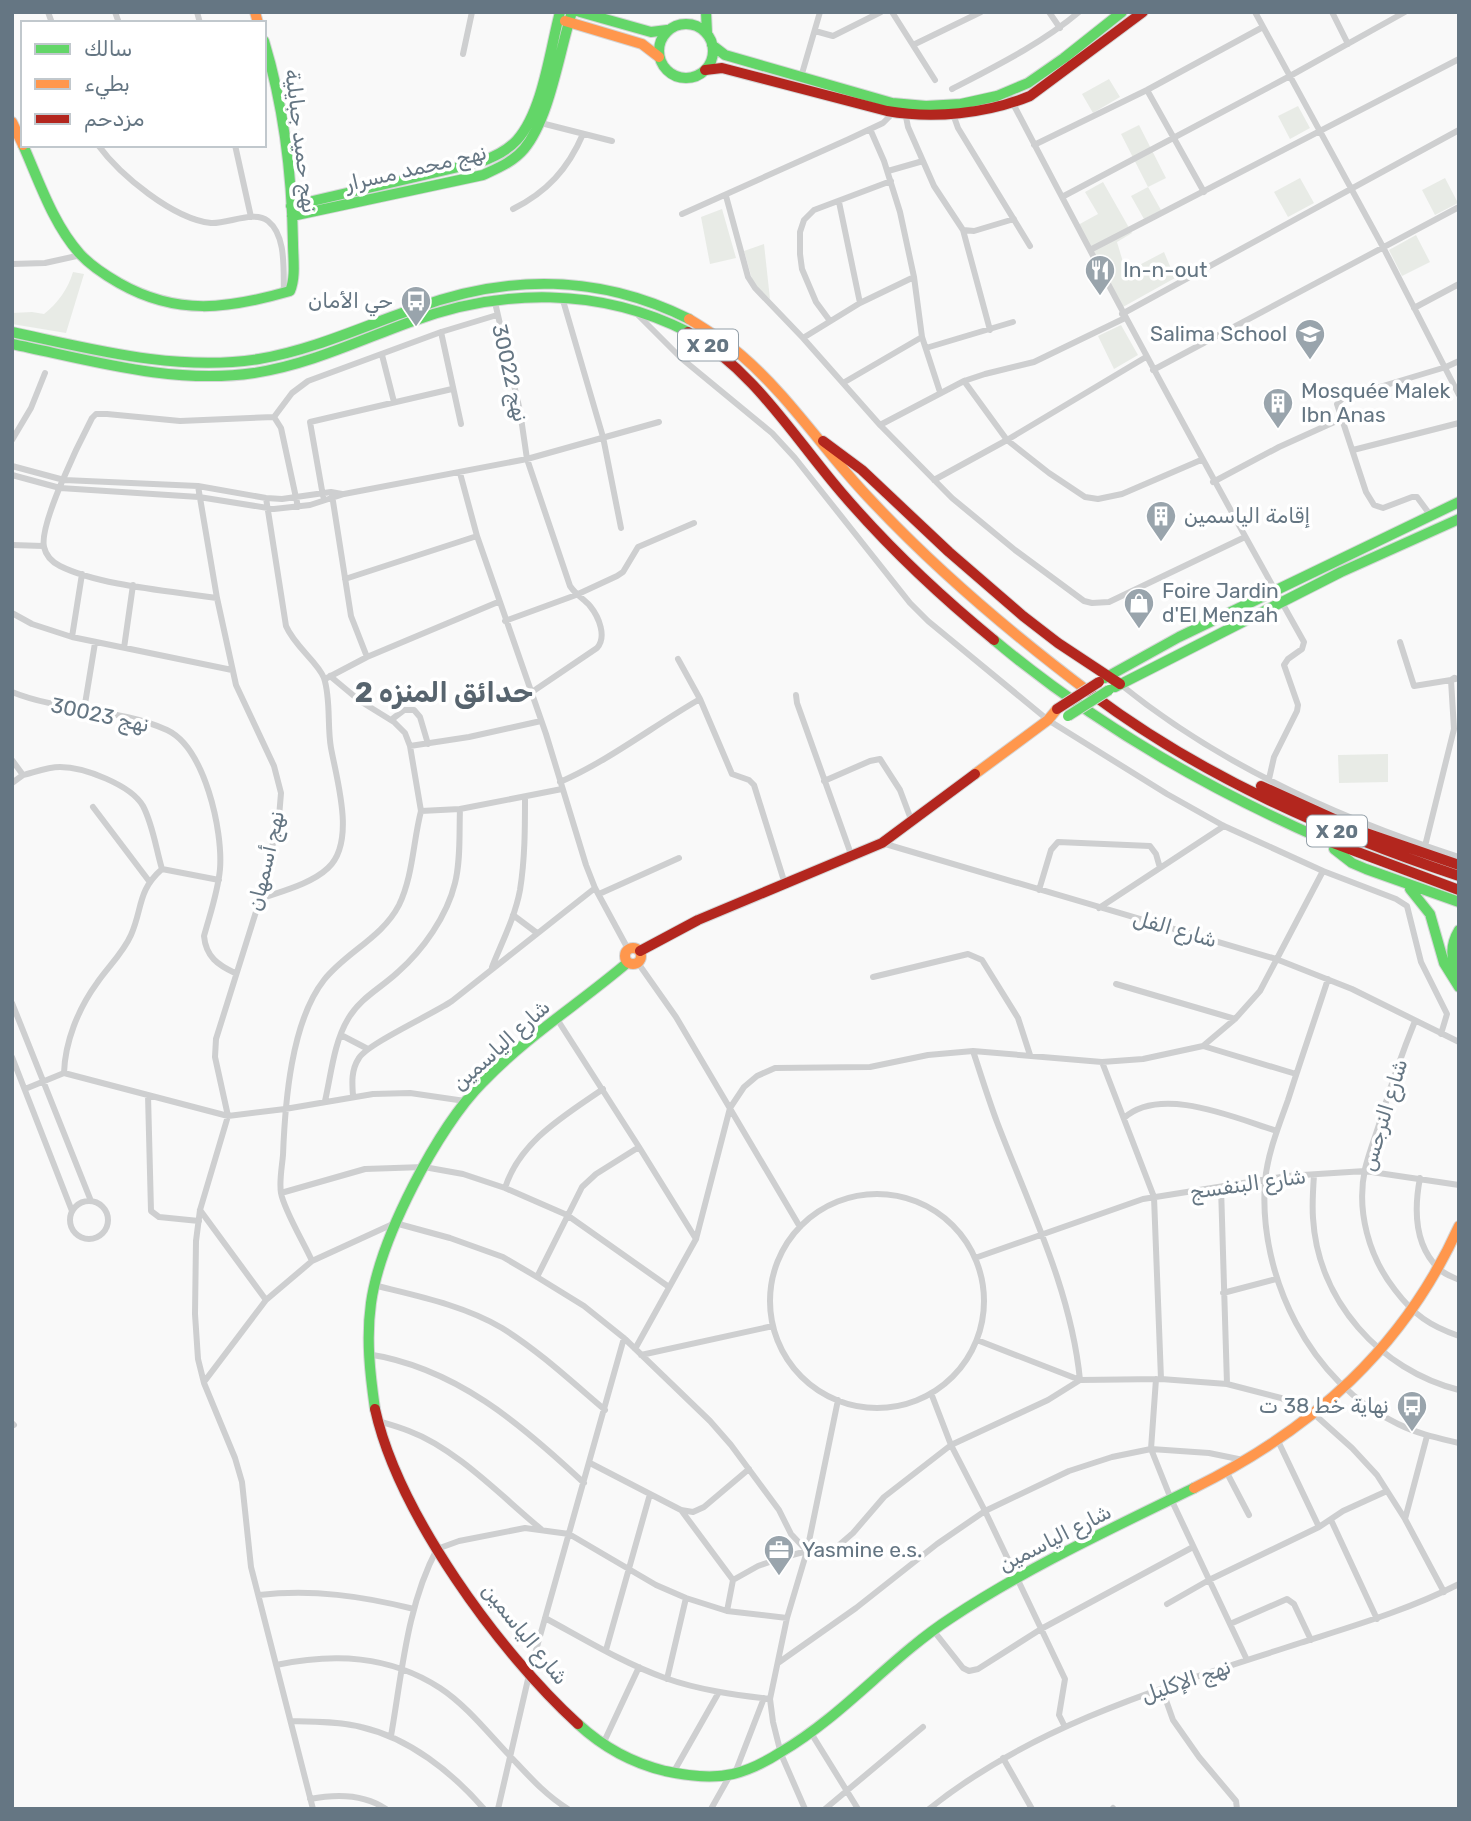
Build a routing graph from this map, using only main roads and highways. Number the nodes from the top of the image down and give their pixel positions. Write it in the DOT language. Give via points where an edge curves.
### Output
graph roads {
  1 [pos="580,12"];
  2 [pos="693,12"];
  3 [pos="706,12"];
  4 [pos="1122,12"];
  5 [pos="1143,12"];
  6 [pos="565,16"];
  7 [pos="685,24"];
  8 [pos="668,30"];
  9 [pos="707,34"];
  10 [pos="712,45"];
  11 [pos="266,48"];
  12 [pos="659,57"];
  13 [pos="705,70"];
  14 [pos="906,109"];
  15 [pos="12,122"];
  16 [pos="21,141"];
  17 [pos="24,147"];
  18 [pos="291,211"];
  19 [pos="12,332"];
  20 [pos="12,344"];
  21 [pos="813,434"];
  22 [pos="1459,502"];
  23 [pos="1459,519"];
  24 [pos="1110,676"];
  25 [pos="1120,684"];
  26 [pos="1048,720"];
  27 [pos="1226,778"];
  28 [pos="1326,842"];
  29 [pos="1459,865"];
  30 [pos="1459,876"];
  31 [pos="1397,882"];
  32 [pos="1459,890"];
  33 [pos="1459,902"];
  34 [pos="1459,930"];
  35 [pos="640,951"];
  36 [pos="633,963"];
  37 [pos="1459,974"];
  38 [pos="1459,987"];
  39 [pos="1459,1226"];
  1 -- 8 [label="main road" via="651,32"];
  2 -- 7 [label="main road"];
  3 -- 9 [label="main road"];
  4 -- 14 [label="main road" via="1038,76 1007,92"];
  5 -- 14 [label="main road" via="1038,92 1013,103 953,114"];
  6 -- 12 [label="main road" via="642,44"];
  6 -- 18 [label="main road, نهج محمد مسرار" via="527,124 503,152"];
  6 -- 18 [label="main road, نهج محمد مسرار" via="541,123 518,156 496,170"];
  7 -- 8 [label="main road"];
  7 -- 9 [label="main road"];
  8 -- 12 [label="main road"];
  9 -- 10 [label="main road"];
  10 -- 13 [label="main road"];
  10 -- 14 [label="main road" via="725,55"];
  11 -- 18 [label="main road, نهج حميد جبايلية" via="276,82"];
  12 -- 13 [label="main road" via="675,76 688,78"];
  13 -- 14 [label="main road" via="722,68 893,113"];
  15 -- 16 [label="main road"];
  17 -- 18 [label="main road, نهج حميد جبايلية" via="81,255 127,287 176,306 222,304 288,291"];
  19 -- 21 [label="main road, X 20" via="156,359 245,361 304,349 440,300 492,287 536,283 591,286 635,296 715,334 785,397"];
  20 -- 28 [label="main road, X 20" via="178,375 214,376 309,361 457,306 537,296 589,299 632,309 685,330 748,377 843,495 913,569 1046,683 1159,757"];
  21 -- 24 [label="main road" via="871,476 1024,617"];
  21 -- 27 [label="main road, X 20" via="918,548 1057,669 1161,741"];
  22 -- 24 [label="main road" via="1179,637"];
  23 -- 25 [label="main road" via="1341,572"];
  24 -- 25 [label="main road"];
  24 -- 26 [label="main road, bridge" via="1057,709"];
  25 -- 26 [label="main road, bridge" via="1068,716"];
  26 -- 35 [label="main road" via="881,843 698,920"];
  27 -- 29 [label="main road" via="1264,788 1363,832"];
  27 -- 30 [label="main road, X 20" via="1315,822"];
  28 -- 31 [label="main road" via="1352,863"];
  28 -- 32 [label="main road, X 20"];
  31 -- 33 [label="main road"];
  31 -- 38 [label="main road" via="1428,909 1446,970"];
  34 -- 37 [label="main road" via="1451,950"];
  35 -- 36 [label="main road" via="641,957"];
  35 -- 36 [label="main road" via="628,949 624,956"];
  36 -- 39 [label="main road, شارع الياسمين" via="533,1037 465,1101 395,1223 373,1285 366,1353 382,1441 454,1574 529,1675 562,1709 622,1756 673,1773 732,1776 782,1754 975,1601 1279,1443 1346,1387 1381,1350 1439,1270"];
}
